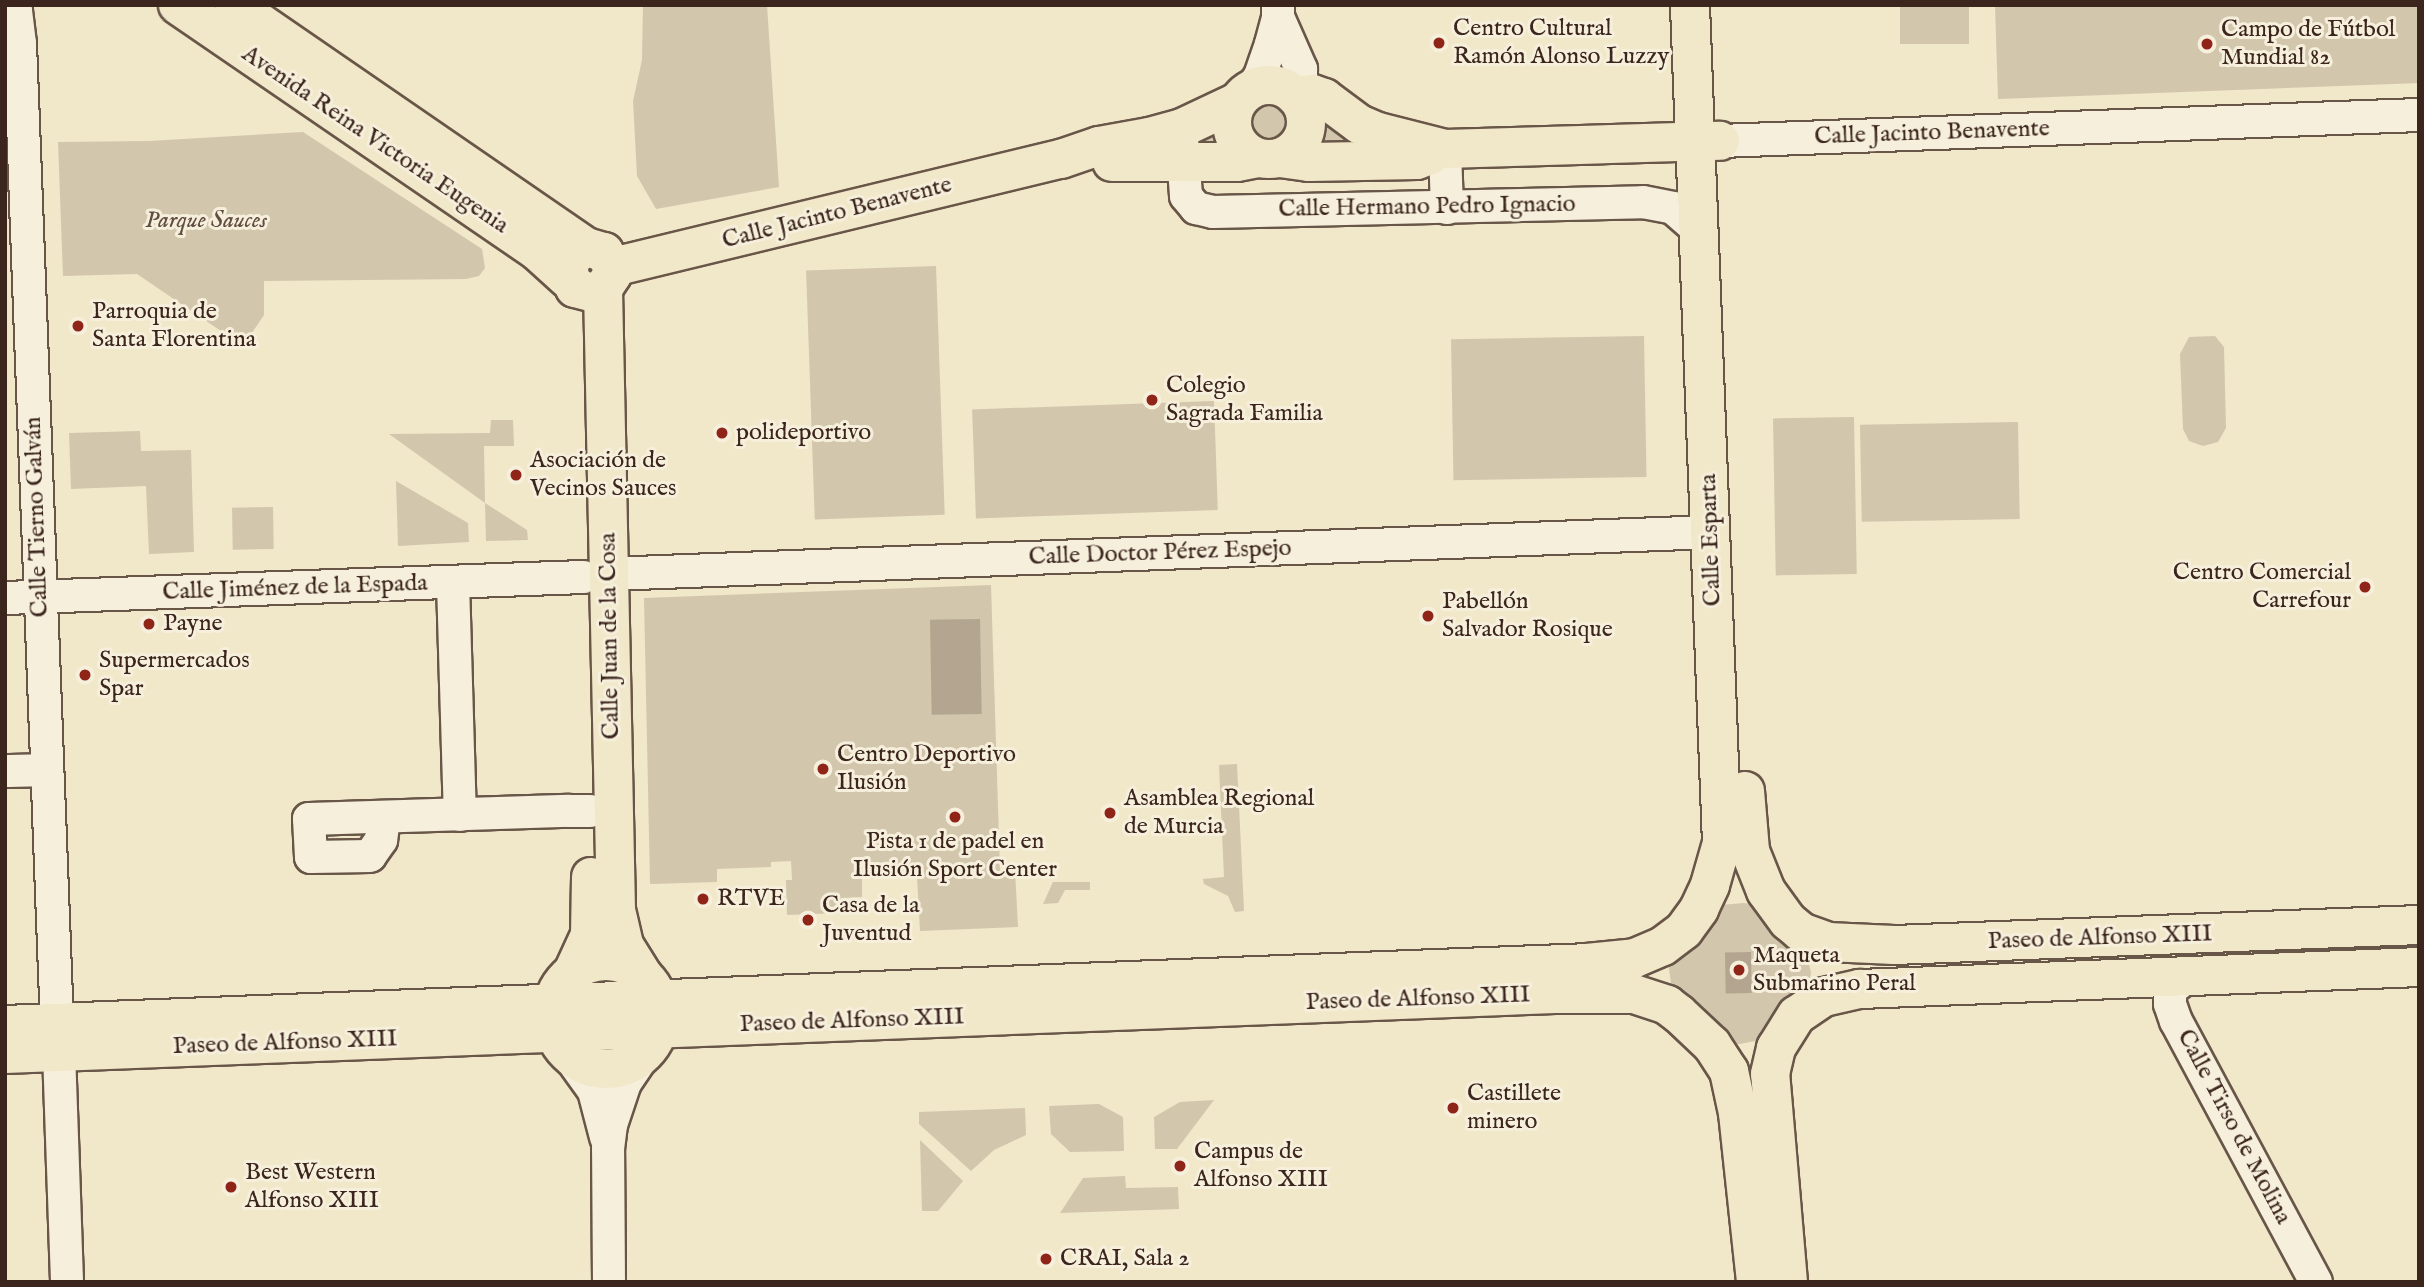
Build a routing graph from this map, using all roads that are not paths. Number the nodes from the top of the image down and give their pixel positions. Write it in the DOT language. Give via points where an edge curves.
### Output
graph roads {
  1 [pos="178,5"];
  2 [pos="1690,5"];
  3 [pos="1716,5"];
  4 [pos="245,8"];
  5 [pos="10,11"];
  6 [pos="1278,11"];
  7 [pos="1244,96"];
  8 [pos="1295,96"];
  9 [pos="2419,115"];
  10 [pos="1707,141"];
  11 [pos="1183,145"];
  12 [pos="1445,149"];
  13 [pos="1269,158"];
  14 [pos="15,207"];
  15 [pos="1447,208"];
  16 [pos="1699,231"];
  17 [pos="537,251"];
  18 [pos="589,274"];
  19 [pos="579,326"];
  20 [pos="19,402"];
  21 [pos="1711,532"];
  22 [pos="596,575"];
  23 [pos="453,583"];
  24 [pos="40,597"];
  25 [pos="5,598"];
  26 [pos="46,770"];
  27 [pos="5,771"];
  28 [pos="590,811"];
  29 [pos="460,814"];
  30 [pos="384,817"];
  31 [pos="1788,921"];
  32 [pos="2419,925"];
  33 [pos="1684,930"];
  34 [pos="2419,967"];
  35 [pos="573,972"];
  36 [pos="2188,976"];
  37 [pos="652,1013"];
  38 [pos="1797,1015"];
  39 [pos="1690,1023"];
  40 [pos="5,1025"];
  41 [pos="558,1029"];
  42 [pos="58,1037"];
  43 [pos="5,1054"];
  44 [pos="608,1149"];
  45 [pos="66,1282"];
  46 [pos="609,1282"];
  47 [pos="1756,1282"];
  48 [pos="1788,1282"];
  49 [pos="2316,1282"];
  1 -- 17 [label="main road, Avenida Reina Victoria Eugenia"];
  2 -- 10 [label="main road"];
  3 -- 10 [label="main road"];
  4 -- 18 [label="main road, Avenida Reina Victoria Eugenia"];
  5 -- 14 [label="street, Calle Tierno Galván"];
  6 -- 7 [label="street" via="1260,76"];
  6 -- 8 [label="street" via="1301,69"];
  7 -- 8 [label="main road" via="1274,85"];
  7 -- 11 [label="main road, Calle Jacinto Benavente"];
  7 -- 13 [label="main road" via="1233,111 1232,131 1241,148"];
  8 -- 12 [label="main road, Calle Jacinto Benavente" via="1313,94 1378,132"];
  8 -- 13 [label="main road" via="1304,112 1305,131 1296,147"];
  9 -- 10 [label="street, Calle Jacinto Benavente"];
  10 -- 12 [label="main road, Calle Jacinto Benavente"];
  10 -- 16 [label="main road, Calle Esparta"];
  10 -- 31 [label="main road, Calle Esparta" via="1746,820 1759,876"];
  11 -- 13 [label="main road, Calle Jacinto Benavente" via="1237,162"];
  11 -- 15 [label="street, Calle Hermano Pedro Ignacio" via="1186,197 1196,208 1213,212"];
  11 -- 18 [label="main road, Calle Jacinto Benavente" via="1099,146"];
  12 -- 13 [label="main road, Calle Jacinto Benavente" via="1417,159 1309,162"];
  12 -- 15 [label="street"];
  14 -- 20 [label="street, Calle Tierno Galván"];
  15 -- 16 [label="street, Calle Hermano Pedro Ignacio" via="1643,202 1673,208"];
  16 -- 21 [label="main road, Calle Esparta"];
  17 -- 18 [label="main road, Avenida Reina Victoria Eugenia"];
  17 -- 19 [label="main road"];
  18 -- 19 [label="main road, Calle Juan de la Cosa"];
  18 -- 22 [label="main road, Calle Juan de la Cosa"];
  19 -- 22 [label="main road, Calle Juan de la Cosa"];
  20 -- 24 [label="street, Calle Tierno Galván"];
  21 -- 22 [label="street, Calle Doctor Pérez Espejo"];
  21 -- 33 [label="main road, Calle Esparta" via="1722,843 1710,885"];
  22 -- 23 [label="street, Calle Jiménez de la Espada"];
  22 -- 28 [label="main road, Calle Juan de la Cosa"];
  22 -- 37 [label="main road, Calle Juan de la Cosa" via="616,910 624,945"];
  23 -- 24 [label="street, Calle Jiménez de la Espada"];
  23 -- 29 [label="street"];
  24 -- 25 [label="street, Calle Jiménez de la Espada"];
  24 -- 26 [label="street, Calle Tierno Galván"];
  26 -- 27 [label="street"];
  26 -- 42 [label="street, Calle Tierno Galván"];
  28 -- 29 [label="street"];
  28 -- 35 [label="main road, Calle Juan de la Cosa" via="591,923 586,947"];
  29 -- 30 [label="street"];
  31 -- 32 [label="main road, Paseo de Alfonso XIII" via="1815,939 1862,945"];
  31 -- 33 [label="main road" via="1757,905 1732,903 1709,910"];
  31 -- 38 [label="main road" via="1803,942 1811,972"];
  33 -- 37 [label="main road, Paseo de Alfonso XIII" via="1649,953 1587,964"];
  33 -- 39 [label="main road" via="1671,955 1670,983 1679,1010"];
  34 -- 36 [label="main road, Paseo de Alfonso XIII"];
  35 -- 37 [label="main road" via="591,963 629,966"];
  35 -- 41 [label="main road, Calle Juan de la Cosa" via="564,981"];
  36 -- 38 [label="main road, Paseo de Alfonso XIII" via="1860,989 1824,997"];
  36 -- 49 [label="street, Calle Tirso de Molina" via="2170,990 2176,1021"];
  37 -- 39 [label="main road, Paseo de Alfonso XIII" via="1618,992 1667,1005"];
  37 -- 41 [label="main road, Paseo de Alfonso XIII"];
  37 -- 41 [label="main road" via="630,1064 612,1069 584,1065"];
  37 -- 44 [label="street" via="619,1097"];
  38 -- 39 [label="main road" via="1776,1034 1740,1044 1715,1039"];
  38 -- 48 [label="main road" via="1776,1048 1770,1073"];
  39 -- 47 [label="main road" via="1722,1056 1735,1091"];
  40 -- 42 [label="main road, Paseo de Alfonso XIII"];
  41 -- 42 [label="main road, Paseo de Alfonso XIII"];
  41 -- 44 [label="street" via="597,1099"];
  42 -- 43 [label="main road, Paseo de Alfonso XIII"];
  42 -- 45 [label="street, Calle Tierno Galván"];
  44 -- 46 [label="street"];
}
